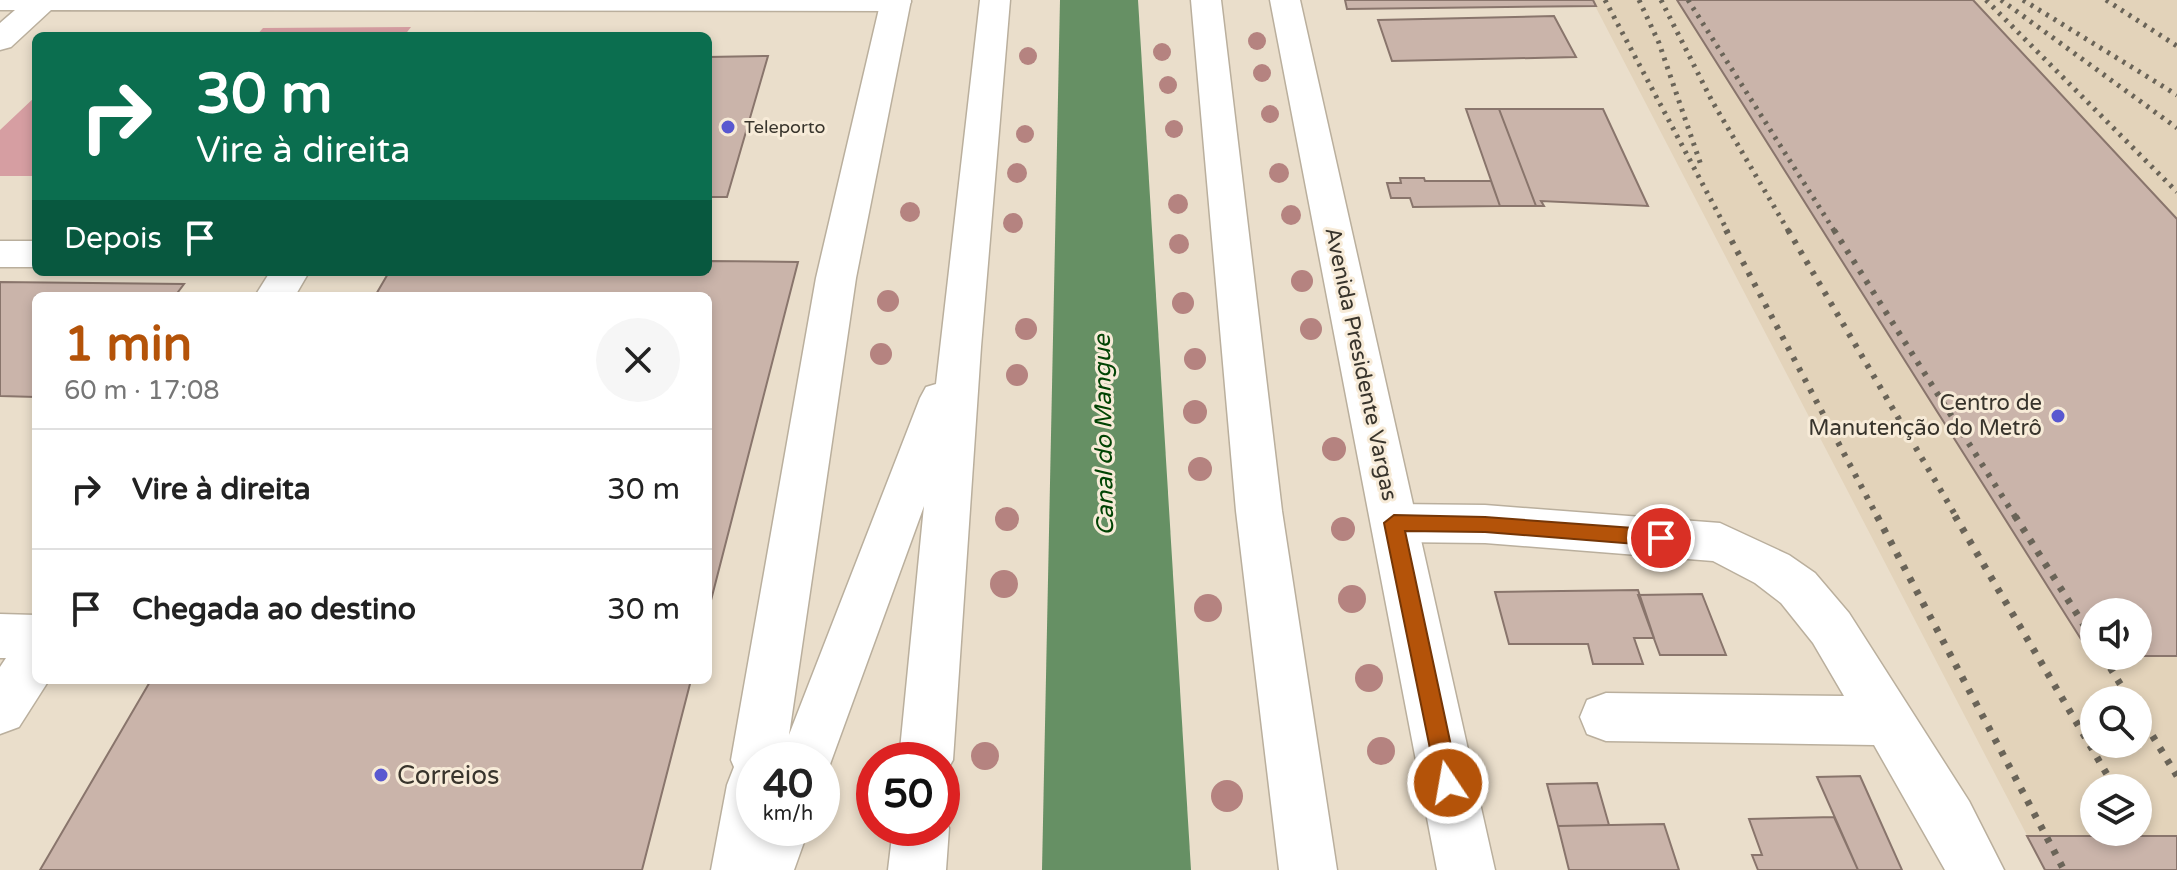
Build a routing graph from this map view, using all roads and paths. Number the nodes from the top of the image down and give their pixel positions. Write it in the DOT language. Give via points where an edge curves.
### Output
graph roads {
  1 [pos="44,0"];
  2 [pos="995,0"];
  3 [pos="1206,0"];
  4 [pos="1285,0"];
  5 [pos="0,1"];
  6 [pos="475,1"];
  7 [pos="896,1"];
  8 [pos="454,32"];
  9 [pos="0,40"];
  10 [pos="0,254"];
  11 [pos="32,254"];
  12 [pos="960,347"];
  13 [pos="1394,523"];
  14 [pos="0,636"];
  15 [pos="32,637"];
  16 [pos="32,663"];
  17 [pos="0,710"];
  18 [pos="1606,717"];
  19 [pos="1888,721"];
  20 [pos="761,742"];
  21 [pos="813,742"];
  22 [pos="927,742"];
  23 [pos="744,846"];
  24 [pos="774,846"];
  25 [pos="919,846"];
  26 [pos="740,870"];
  27 [pos="765,870"];
  28 [pos="917,870"];
  29 [pos="1308,870"];
  30 [pos="1466,870"];
  31 [pos="1975,870"];
  1 -- 5 [label="main road"];
  1 -- 6 [label="main road"];
  1 -- 9 [label="main road"];
  2 -- 12 [label="main road"];
  3 -- 29 [label="main road" via="1259,511"];
  4 -- 13 [label="main road, Avenida Presidente Vargas"];
  6 -- 7 [label="main road"];
  6 -- 8 [label="main road"];
  7 -- 20 [label="main road" via="836,278"];
  10 -- 11 [label="main road"];
  12 -- 21 [label="main road"];
  12 -- 22 [label="main road"];
  13 -- 19 [label="main road" via="1485,524 1720,542 1798,588 1831,628"];
  13 -- 30 [label="main road, Avenida Presidente Vargas"];
  14 -- 15 [label="main road"];
  16 -- 17 [label="main road"];
  18 -- 19 [label="main road"];
  19 -- 31 [label="main road"];
  23 -- 26 [label="main road"];
  24 -- 27 [label="main road"];
  25 -- 28 [label="main road"];
}
